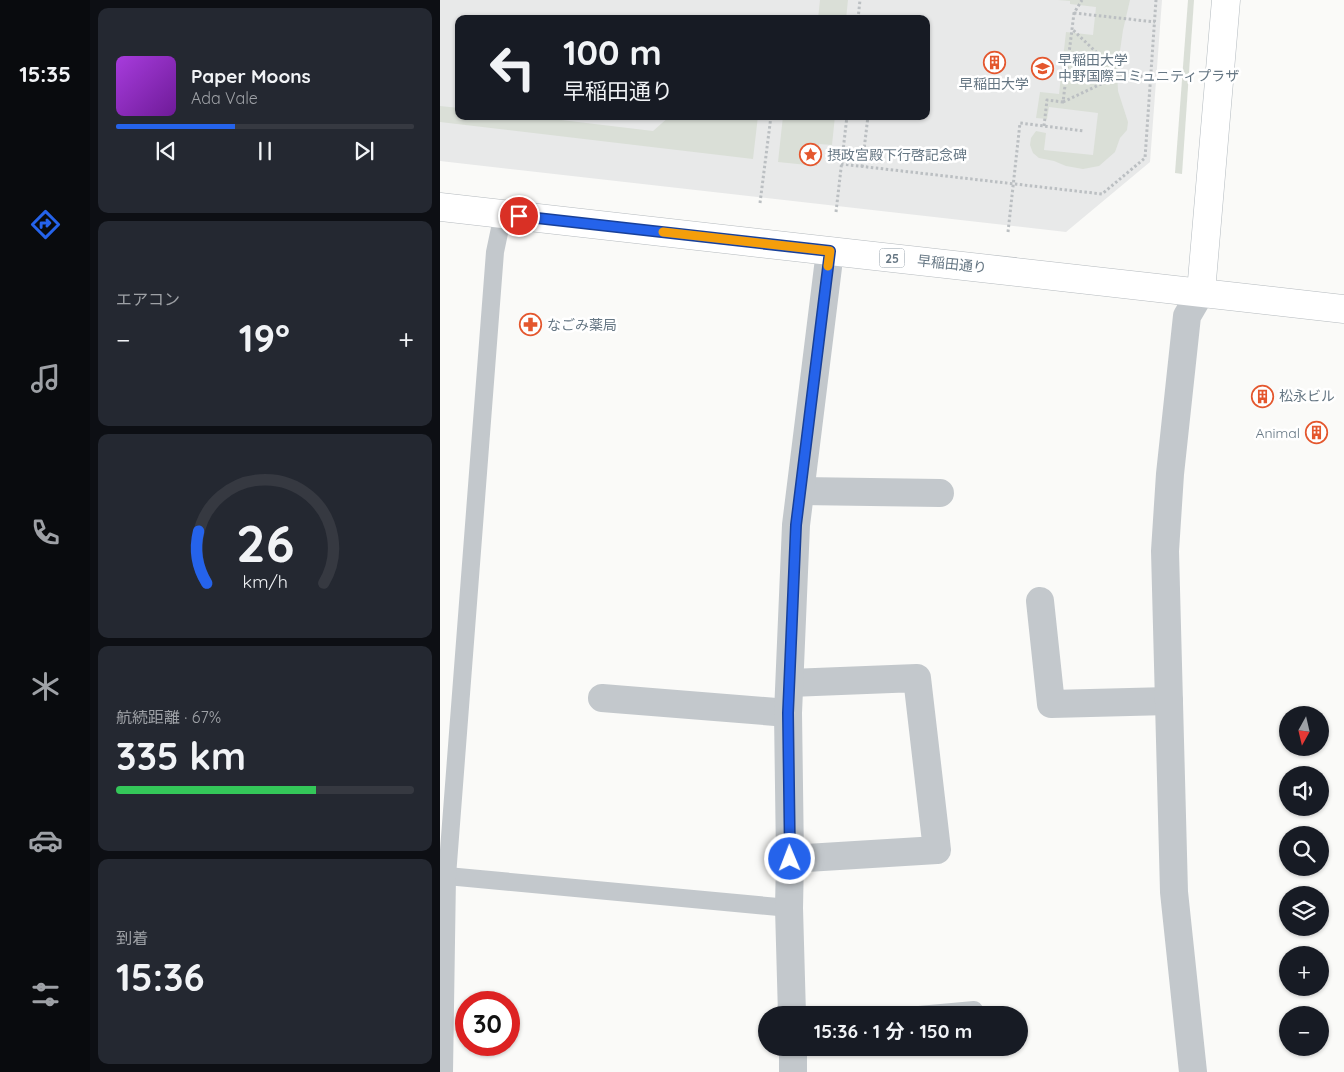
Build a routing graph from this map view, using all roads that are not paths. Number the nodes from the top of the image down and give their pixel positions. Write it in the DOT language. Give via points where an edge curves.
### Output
graph roads {
  1 [pos="1226,0"];
  2 [pos="440,207"];
  3 [pos="503,214"];
  4 [pos="830,251"];
  5 [pos="1201,292"];
  6 [pos="1344,308"];
  7 [pos="801,491"];
  8 [pos="940,493"];
  9 [pos="1040,602"];
  10 [pos="790,683"];
  11 [pos="602,698"];
  12 [pos="1169,701"];
  13 [pos="788,713"];
  14 [pos="790,859"];
  15 [pos="447,876"];
  16 [pos="789,908"];
  17 [pos="792,1006"];
  18 [pos="793,1056"];
  19 [pos="444,1072"];
  20 [pos="794,1072"];
  21 [pos="1193,1072"];
  1 -- 5 [label="main road"];
  2 -- 3 [label="main road, 早稲田通り / 25"];
  3 -- 4 [label="main road, 早稲田通り / 25"];
  3 -- 15 [label="lane" via="495,252"];
  4 -- 5 [label="main road, 早稲田通り / 25"];
  4 -- 7 [label="street"];
  5 -- 6 [label="main road, 早稲田通り / 25"];
  5 -- 12 [label="street" via="1187,316 1170,474 1165,551"];
  7 -- 8 [label="street"];
  7 -- 10 [label="street" via="796,525"];
  9 -- 12 [label="street" via="1051,704"];
  10 -- 13 [label="street"];
  10 -- 14 [label="street" via="917,678 937,850"];
  11 -- 13 [label="street"];
  12 -- 21 [label="street" via="1174,892"];
  13 -- 14 [label="street"];
  14 -- 16 [label="street"];
  15 -- 16 [label="lane"];
  15 -- 19 [label="lane"];
  16 -- 17 [label="street"];
  18 -- 20 [label="street"];
}
